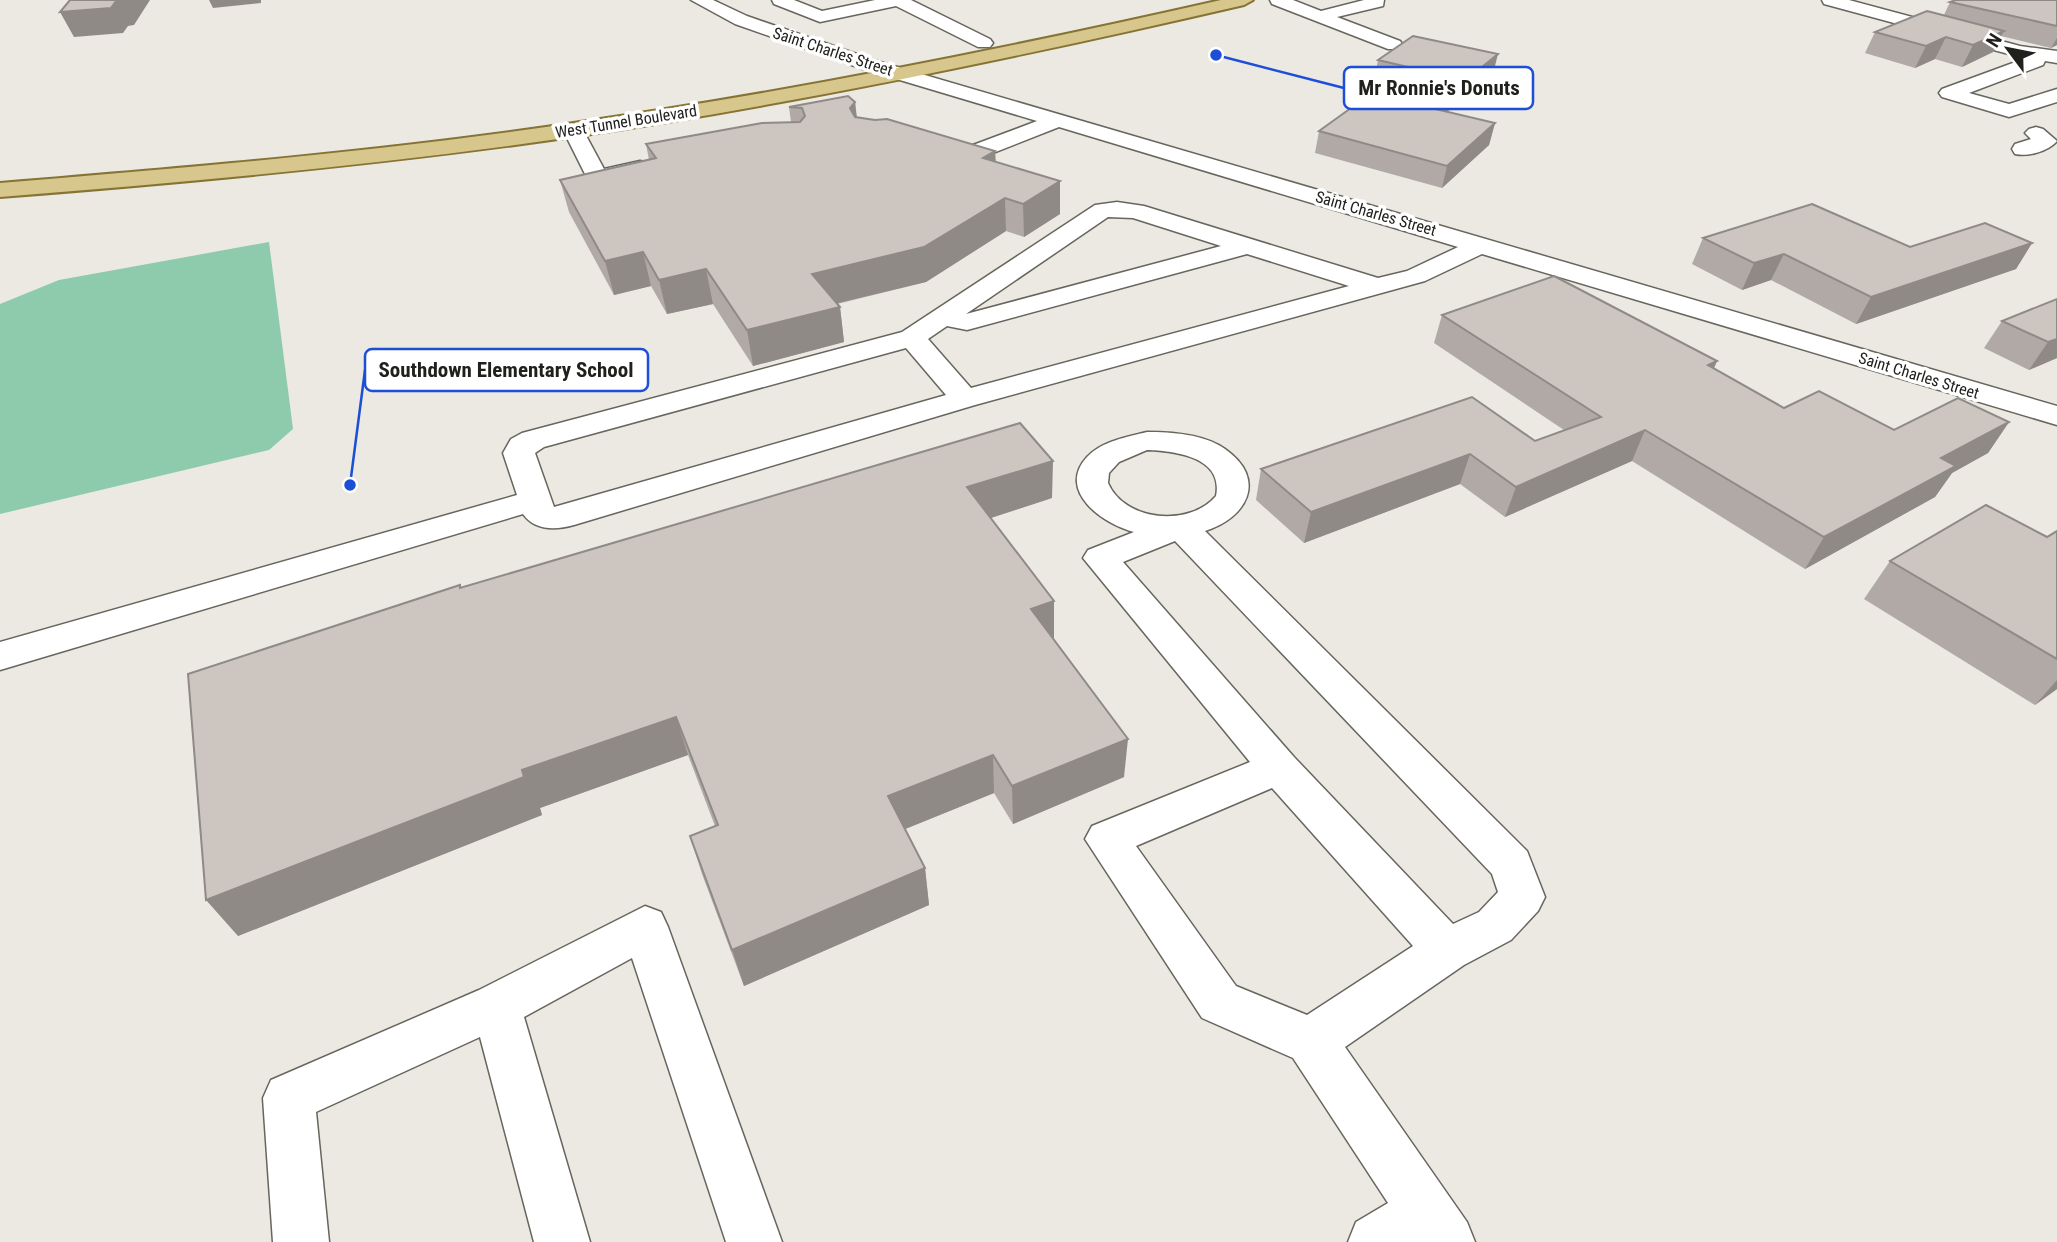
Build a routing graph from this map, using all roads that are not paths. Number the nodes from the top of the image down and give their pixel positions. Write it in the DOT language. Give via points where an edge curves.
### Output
graph roads {
  1 [pos="747,0"];
  2 [pos="780,0"];
  3 [pos="898,0"];
  4 [pos="1180,0"];
  5 [pos="1244,0"];
  6 [pos="1278,0"];
  7 [pos="1839,1"];
  8 [pos="1377,2"];
  9 [pos="705,3"];
  10 [pos="1916,9"];
  11 [pos="1320,16"];
  12 [pos="1892,17"];
  13 [pos="984,43"];
  14 [pos="1394,45"];
  15 [pos="2019,51"];
  16 [pos="2057,57"];
  17 [pos="870,65"];
  18 [pos="901,74"];
  19 [pos="2057,95"];
  20 [pos="1059,120"];
  21 [pos="573,130"];
  22 [pos="933,152"];
  23 [pos="957,159"];
  24 [pos="662,164"];
  25 [pos="0,170"];
  26 [pos="994,170"];
  27 [pos="597,177"];
  28 [pos="576,188"];
  29 [pos="0,190"];
  30 [pos="1481,245"];
  31 [pos="1247,246"];
  32 [pos="1378,287"];
  33 [pos="946,316"];
  34 [pos="912,338"];
  35 [pos="965,399"];
  36 [pos="2057,416"];
  37 [pos="535,500"];
  38 [pos="0,656"];
  39 [pos="1279,768"];
  40 [pos="1447,950"];
  41 [pos="496,1006"];
  42 [pos="1311,1041"];
  43 [pos="1437,1227"];
  44 [pos="301,1242"];
  45 [pos="562,1242"];
  46 [pos="754,1242"];
  47 [pos="1376,1242"];
  1 -- 9 [label="lane"];
  2 -- 3 [label="street" via="820,17"];
  3 -- 13 [label="street"];
  4 -- 13 [label="main road, West Tunnel Boulevard"];
  5 -- 18 [label="main road, West Tunnel Boulevard"];
  6 -- 11 [label="street"];
  7 -- 12 [label="street"];
  8 -- 11 [label="street"];
  9 -- 17 [label="street, Saint Charles Street"];
  10 -- 12 [label="street"];
  11 -- 14 [label="street"];
  12 -- 15 [label="street"];
  13 -- 17 [label="main road, West Tunnel Boulevard"];
  15 -- 16 [label="street"];
  15 -- 19 [label="street" via="2036,61 1949,93 2009,111"];
  17 -- 18 [label="street, Saint Charles Street"];
  17 -- 25 [label="main road, West Tunnel Boulevard" via="684,96 404,133"];
  18 -- 20 [label="street, Saint Charles Street"];
  18 -- 21 [label="main road, West Tunnel Boulevard"];
  20 -- 23 [label="street"];
  20 -- 30 [label="street, Saint Charles Street"];
  21 -- 27 [label="street"];
  21 -- 29 [label="main road, West Tunnel Boulevard" via="248,168"];
  22 -- 23 [label="street"];
  23 -- 26 [label="street"];
  24 -- 27 [label="street"];
  27 -- 28 [label="street"];
  30 -- 32 [label="street" via="1416,276"];
  30 -- 36 [label="street, Saint Charles Street"];
  31 -- 32 [label="street"];
  31 -- 33 [label="street" via="967,322"];
  31 -- 33 [label="street" via="1136,211 1103,210"];
  32 -- 35 [label="street"];
  33 -- 34 [label="street"];
  34 -- 35 [label="street"];
  34 -- 37 [label="lane" via="533,440 519,453"];
  35 -- 37 [label="street" via="562,518 540,514"];
  37 -- 38 [label="street"];
  39 -- 40 [label="street"];
  39 -- 40 [label="street" via="1100,558 1180,526 1511,864 1522,897 1495,926"];
  39 -- 42 [label="street" via="1108,839 1219,1002"];
  40 -- 42 [label="street"];
  41 -- 44 [label="street" via="289,1098"];
  41 -- 45 [label="street"];
  41 -- 46 [label="street" via="645,927"];
  42 -- 43 [label="street"];
  43 -- 47 [label="street"];
}
